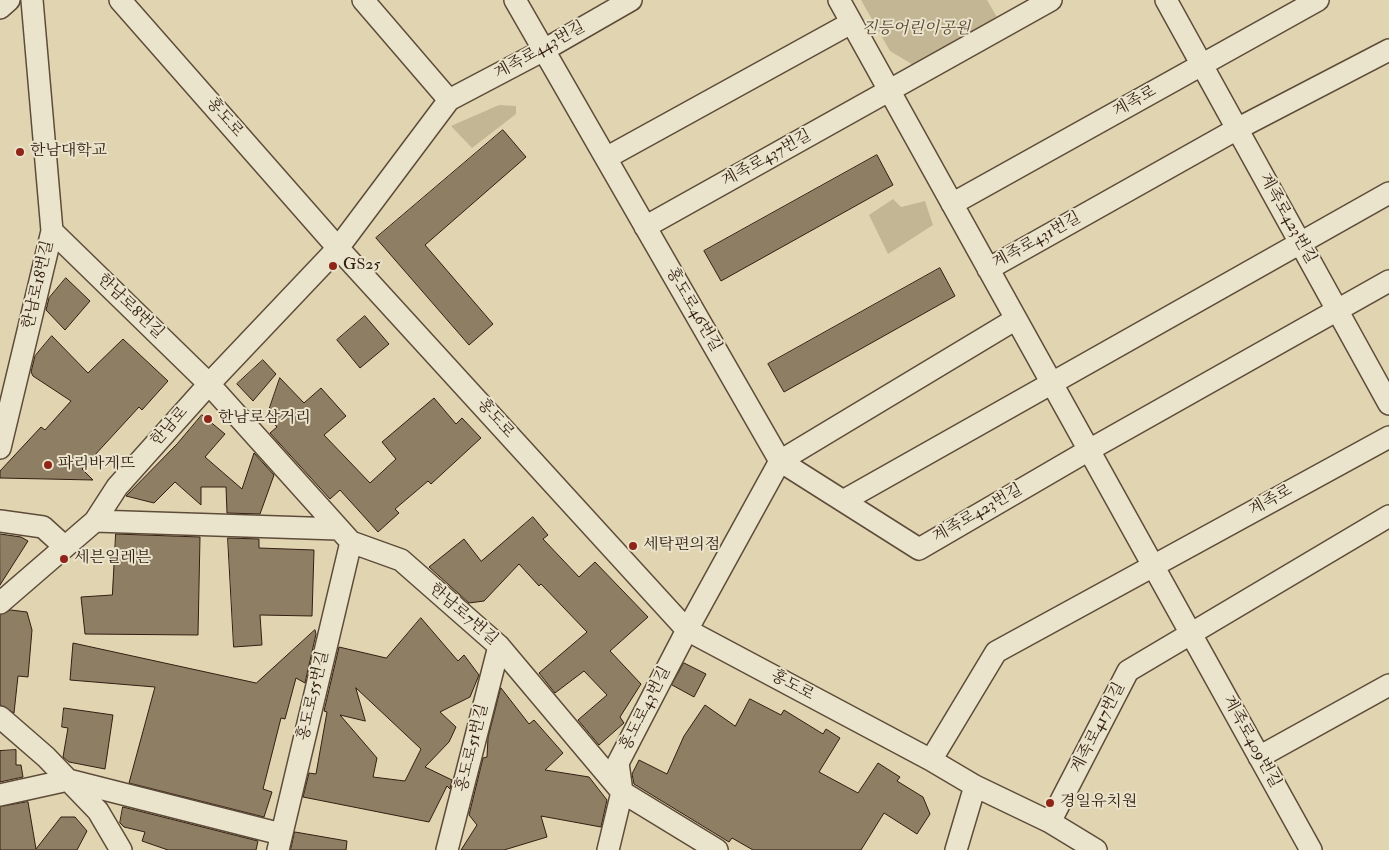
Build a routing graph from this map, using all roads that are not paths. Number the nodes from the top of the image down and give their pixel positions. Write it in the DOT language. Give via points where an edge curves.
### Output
graph roads {
  1 [pos="9,0"];
  2 [pos="32,0"];
  3 [pos="120,0"];
  4 [pos="362,0"];
  5 [pos="515,0"];
  6 [pos="631,0"];
  7 [pos="839,0"];
  8 [pos="1051,0"];
  9 [pos="1166,0"];
  10 [pos="1318,0"];
  11 [pos="0,8"];
  12 [pos="851,23"];
  13 [pos="544,50"];
  14 [pos="1389,50"];
  15 [pos="1202,65"];
  16 [pos="889,90"];
  17 [pos="449,100"];
  18 [pos="1237,128"];
  19 [pos="606,158"];
  20 [pos="1389,193"];
  21 [pos="952,204"];
  22 [pos="645,227"];
  23 [pos="52,231"];
  24 [pos="1300,243"];
  25 [pos="338,248"];
  26 [pos="988,269"];
  27 [pos="1389,280"];
  28 [pos="1336,309"];
  29 [pos="1016,319"];
  30 [pos="1052,383"];
  31 [pos="209,384"];
  32 [pos="1389,404"];
  33 [pos="1389,437"];
  34 [pos="0,448"];
  35 [pos="1089,450"];
  36 [pos="780,461"];
  37 [pos="843,501"];
  38 [pos="1389,516"];
  39 [pos="0,520"];
  40 [pos="95,521"];
  41 [pos="344,535"];
  42 [pos="65,547"];
  43 [pos="1153,566"];
  44 [pos="0,603"];
  45 [pos="687,630"];
  46 [pos="1191,634"];
  47 [pos="499,646"];
  48 [pos="1389,685"];
  49 [pos="0,717"];
  50 [pos="1260,757"];
  51 [pos="931,760"];
  52 [pos="68,780"];
  53 [pos="975,786"];
  54 [pos="622,792"];
  55 [pos="0,795"];
  56 [pos="1050,822"];
  57 [pos="280,842"];
  58 [pos="121,850"];
  59 [pos="447,850"];
  60 [pos="608,850"];
  61 [pos="717,850"];
  62 [pos="956,850"];
  63 [pos="1096,850"];
  64 [pos="1311,850"];
  1 -- 11 [label="street"];
  2 -- 23 [label="street, 한남로18번길"];
  3 -- 25 [label="street, 홍도로"];
  4 -- 17 [label="street"];
  5 -- 13 [label="street, 홍도로46번길"];
  6 -- 13 [label="street, 계족로443번길"];
  7 -- 12 [label="street"];
  8 -- 16 [label="street, 계족로437번길"];
  9 -- 15 [label="street"];
  10 -- 15 [label="street, 계족로"];
  12 -- 16 [label="street"];
  12 -- 19 [label="street"];
  13 -- 17 [label="street, 계족로443번길"];
  13 -- 19 [label="street, 홍도로46번길"];
  14 -- 18 [label="street, 계족로431번길"];
  15 -- 18 [label="street"];
  15 -- 21 [label="street, 계족로"];
  16 -- 21 [label="street, 계족로431번길"];
  16 -- 22 [label="street, 계족로437번길"];
  17 -- 25 [label="street, 계족로443번길"];
  18 -- 24 [label="street, 계족로423번길"];
  18 -- 26 [label="street, 계족로431번길"];
  19 -- 22 [label="street, 홍도로46번길"];
  20 -- 24 [label="street"];
  21 -- 26 [label="street, 계족로431번길"];
  22 -- 36 [label="street, 홍도로46번길"];
  23 -- 31 [label="street, 한남로8번길"];
  23 -- 34 [label="street, 한남로18번길"];
  24 -- 28 [label="street, 계족로423번길"];
  24 -- 30 [label="street"];
  25 -- 31 [label="street, 한남로"];
  25 -- 45 [label="street, 홍도로"];
  26 -- 29 [label="street"];
  27 -- 28 [label="street, 계족로423번길"];
  28 -- 32 [label="street"];
  28 -- 35 [label="street, 계족로423번길"];
  29 -- 30 [label="street"];
  29 -- 36 [label="street"];
  30 -- 35 [label="street"];
  30 -- 37 [label="street"];
  31 -- 40 [label="street, 한남로" via="117,487"];
  31 -- 41 [label="street, 한남로7번길"];
  33 -- 43 [label="street, 계족로"];
  35 -- 37 [label="street, 계족로423번길" via="919,549"];
  35 -- 43 [label="street"];
  36 -- 37 [label="street, 계족로423번길"];
  36 -- 45 [label="street"];
  38 -- 46 [label="street, 계족로417번길"];
  39 -- 42 [label="street" via="43,527"];
  40 -- 41 [label="street"];
  40 -- 42 [label="street, 한남로"];
  41 -- 47 [label="street, 한남로7번길" via="401,560"];
  41 -- 57 [label="street, 홍도로55번길"];
  42 -- 44 [label="street, 한남로"];
  43 -- 46 [label="street"];
  43 -- 51 [label="street" via="996,652"];
  45 -- 51 [label="street, 홍도로"];
  45 -- 54 [label="street, 홍도로43번길" via="618,763"];
  46 -- 50 [label="street, 계족로409번길"];
  46 -- 56 [label="street, 계족로417번길" via="1128,671"];
  47 -- 54 [label="street, 한남로7번길"];
  47 -- 59 [label="street, 홍도로51번길"];
  48 -- 50 [label="street"];
  49 -- 52 [label="street"];
  50 -- 64 [label="street, 계족로409번길"];
  51 -- 53 [label="street, 홍도로"];
  52 -- 55 [label="street"];
  52 -- 57 [label="street"];
  52 -- 58 [label="street" via="98,811"];
  53 -- 56 [label="street, 홍도로"];
  53 -- 62 [label="street"];
  54 -- 60 [label="street, 홍도로43번길"];
  54 -- 61 [label="street, 한남로7번길"];
  56 -- 63 [label="street, 홍도로"];
}
